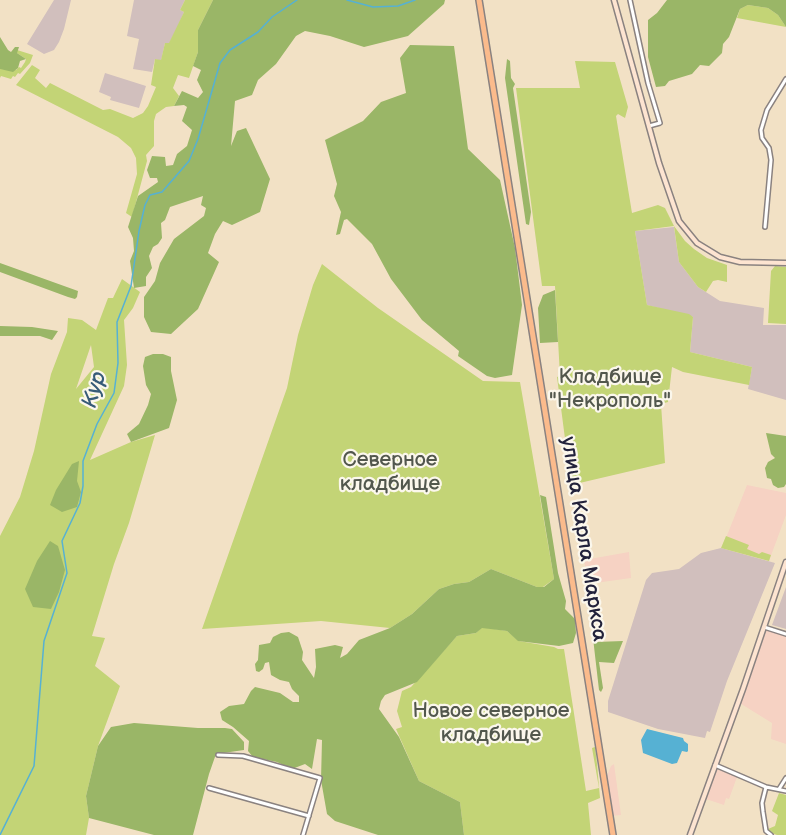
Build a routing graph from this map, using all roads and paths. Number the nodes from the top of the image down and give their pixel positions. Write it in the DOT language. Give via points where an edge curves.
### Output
graph roads {
  1 [pos="479,0"];
  2 [pos="614,0"];
  3 [pos="630,0"];
  4 [pos="786,79"];
  5 [pos="649,126"];
  6 [pos="765,226"];
  7 [pos="786,263"];
  8 [pos="786,562"];
  9 [pos="781,578"];
  10 [pos="786,580"];
  11 [pos="764,627"];
  12 [pos="786,634"];
  13 [pos="218,755"];
  14 [pos="715,765"];
  15 [pos="786,778"];
  16 [pos="766,787"];
  17 [pos="209,788"];
  18 [pos="779,789"];
  19 [pos="786,791"];
  20 [pos="309,816"];
  21 [pos="303,835"];
  22 [pos="613,835"];
  23 [pos="690,835"];
  24 [pos="771,835"];
  1 -- 22 [label="main road, улица Карла Маркса"];
  2 -- 5 [label="main road"];
  3 -- 5 [label="street" via="660,123"];
  4 -- 6 [label="street" via="762,122 762,138 771,160"];
  5 -- 7 [label="main road" via="672,206 690,237 730,260"];
  8 -- 9 [label="main road"];
  9 -- 10 [label="street"];
  9 -- 11 [label="main road"];
  11 -- 12 [label="street"];
  11 -- 14 [label="main road"];
  13 -- 20 [label="street" via="243,756 320,778"];
  14 -- 16 [label="street"];
  14 -- 23 [label="main road"];
  15 -- 18 [label="street"];
  16 -- 18 [label="street"];
  16 -- 24 [label="street" via="762,803 766,831"];
  17 -- 20 [label="street"];
  18 -- 19 [label="street"];
  20 -- 21 [label="street"];
}
